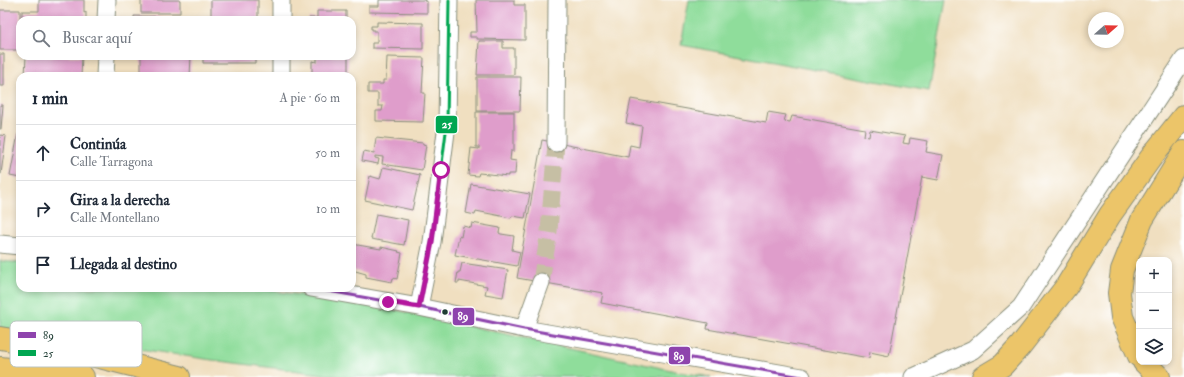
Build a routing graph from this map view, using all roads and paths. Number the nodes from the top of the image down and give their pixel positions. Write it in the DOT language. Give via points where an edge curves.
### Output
graph roads {
  1 [pos="107,0"];
  2 [pos="281,0"];
  3 [pos="449,0"];
  4 [pos="557,0"];
  5 [pos="106,16"];
  6 [pos="281,16"];
  7 [pos="1184,59"];
  8 [pos="106,60"];
  9 [pos="281,60"];
  10 [pos="105,72"];
  11 [pos="280,72"];
  12 [pos="1184,116"];
  13 [pos="556,143"];
  14 [pos="1184,152"];
  15 [pos="0,244"];
  16 [pos="16,246"];
  17 [pos="541,282"];
  18 [pos="334,292"];
  19 [pos="419,307"];
  20 [pos="524,329"];
  21 [pos="0,338"];
  22 [pos="10,340"];
  23 [pos="1136,349"];
  24 [pos="1147,365"];
  25 [pos="140,367"];
  26 [pos="0,368"];
  27 [pos="83,377"];
  28 [pos="180,377"];
  29 [pos="802,377"];
  30 [pos="912,377"];
  31 [pos="983,377"];
  32 [pos="1159,377"];
  1 -- 5 [label="street"];
  2 -- 6 [label="street"];
  3 -- 19 [label="street" via="447,124 432,242"];
  4 -- 13 [label="street"];
  7 -- 30 [label="street" via="1021,308 973,350"];
  8 -- 10 [label="street"];
  9 -- 11 [label="street"];
  12 -- 31 [label="main road" via="1110,215 1066,286 1021,345 1003,365"];
  14 -- 23 [label="main road" via="1142,220 1122,270 1119,293 1122,317"];
  15 -- 16 [label="street"];
  17 -- 20 [label="street"];
  18 -- 19 [label="street"];
  19 -- 20 [label="street"];
  20 -- 29 [label="street"];
  21 -- 22 [label="main road"];
  24 -- 32 [label="main road"];
  25 -- 28 [label="main road"];
  26 -- 27 [label="main road"];
}
